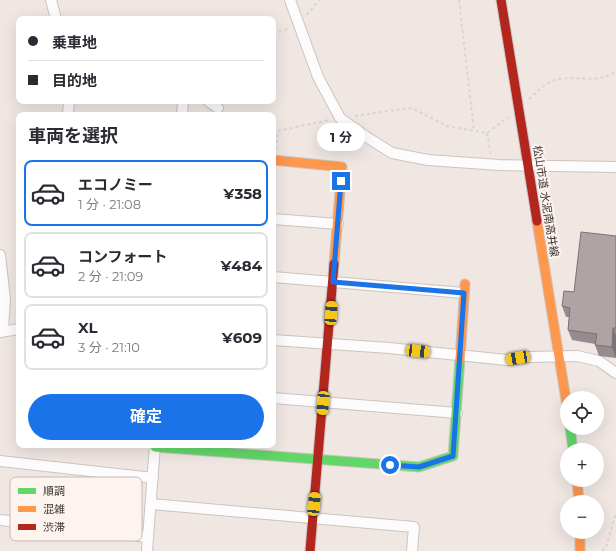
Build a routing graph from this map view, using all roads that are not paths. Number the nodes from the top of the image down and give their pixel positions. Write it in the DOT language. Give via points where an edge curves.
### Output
graph roads {
  1 [pos="51,0"];
  2 [pos="290,0"];
  3 [pos="502,0"];
  4 [pos="55,16"];
  5 [pos="212,104"];
  6 [pos="218,108"];
  7 [pos="276,160"];
  8 [pos="528,165"];
  9 [pos="616,167"];
  10 [pos="276,219"];
  11 [pos="338,224"];
  12 [pos="0,255"];
  13 [pos="276,277"];
  14 [pos="333,282"];
  15 [pos="465,289"];
  16 [pos="16,330"];
  17 [pos="1,332"];
  18 [pos="276,340"];
  19 [pos="328,344"];
  20 [pos="461,355"];
  21 [pos="560,356"];
  22 [pos="616,373"];
  23 [pos="565,391"];
  24 [pos="276,398"];
  25 [pos="323,403"];
  26 [pos="456,413"];
  27 [pos="155,448"];
  28 [pos="178,448"];
  29 [pos="318,460"];
  30 [pos="0,461"];
  31 [pos="153,478"];
  32 [pos="151,504"];
  33 [pos="313,518"];
  34 [pos="0,520"];
  35 [pos="10,521"];
  36 [pos="142,536"];
  37 [pos="148,537"];
  38 [pos="580,539"];
  39 [pos="147,551"];
  40 [pos="310,551"];
  41 [pos="412,551"];
  42 [pos="580,551"];
  1 -- 4 [label="street"];
  2 -- 8 [label="street" via="318,77 340,118 364,136 392,152 428,160"];
  3 -- 8 [label="street, 松山市道 水泥南高井線"];
  5 -- 6 [label="street"];
  7 -- 11 [label="street" via="342,167"];
  8 -- 9 [label="street"];
  8 -- 21 [label="street, 松山市道 水泥南高井線"];
  10 -- 11 [label="street"];
  11 -- 14 [label="street"];
  12 -- 17 [label="street" via="4,299"];
  13 -- 14 [label="street"];
  14 -- 15 [label="street"];
  14 -- 19 [label="street"];
  15 -- 20 [label="street"];
  16 -- 17 [label="street"];
  18 -- 19 [label="street"];
  19 -- 20 [label="street"];
  19 -- 25 [label="street"];
  20 -- 21 [label="street" via="507,360"];
  20 -- 26 [label="street"];
  21 -- 22 [label="street" via="577,356 599,361"];
  21 -- 23 [label="street, 松山市道 水泥南高井線"];
  24 -- 25 [label="street"];
  25 -- 26 [label="street"];
  25 -- 29 [label="street"];
  26 -- 29 [label="street" via="453,456 419,467"];
  27 -- 31 [label="street"];
  28 -- 29 [label="street"];
  29 -- 33 [label="street"];
  30 -- 31 [label="street"];
  31 -- 32 [label="street"];
  32 -- 33 [label="street"];
  32 -- 37 [label="street"];
  33 -- 40 [label="street"];
  33 -- 41 [label="street" via="414,527"];
  34 -- 35 [label="street"];
  36 -- 37 [label="street"];
  37 -- 39 [label="street"];
  38 -- 42 [label="street"];
}
